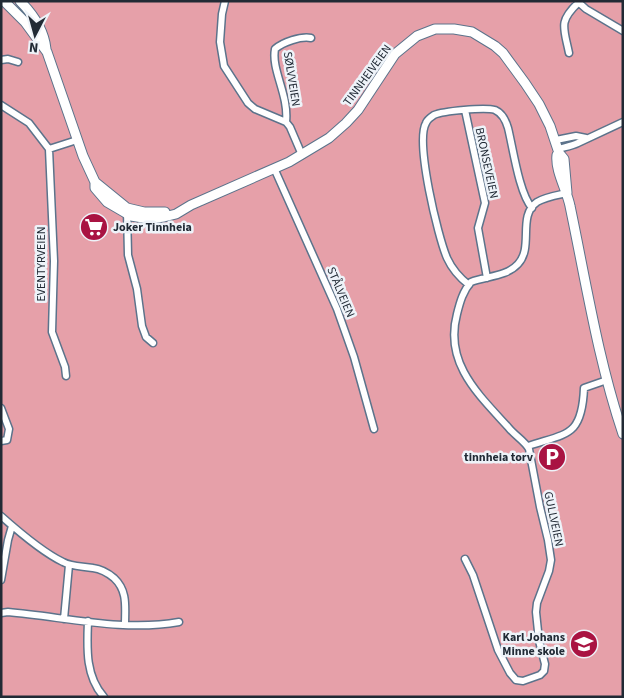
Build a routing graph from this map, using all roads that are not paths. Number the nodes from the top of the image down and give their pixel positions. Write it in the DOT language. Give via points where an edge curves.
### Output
graph roads {
  1 [pos="5,1"];
  2 [pos="20,1"];
  3 [pos="225,1"];
  4 [pos="578,2"];
  5 [pos="623,31"];
  6 [pos="311,38"];
  7 [pos="47,52"];
  8 [pos="569,53"];
  9 [pos="1,60"];
  10 [pos="18,62"];
  11 [pos="1,105"];
  12 [pos="465,110"];
  13 [pos="286,122"];
  14 [pos="622,124"];
  15 [pos="77,140"];
  16 [pos="558,147"];
  17 [pos="49,149"];
  18 [pos="302,154"];
  19 [pos="274,168"];
  20 [pos="567,193"];
  21 [pos="532,208"];
  22 [pos="127,211"];
  23 [pos="487,278"];
  24 [pos="469,285"];
  25 [pos="152,343"];
  26 [pos="66,376"];
  27 [pos="607,380"];
  28 [pos="1,408"];
  29 [pos="374,429"];
  30 [pos="623,434"];
  31 [pos="1,441"];
  32 [pos="528,446"];
  33 [pos="1,516"];
  34 [pos="12,526"];
  35 [pos="465,559"];
  36 [pos="69,565"];
  37 [pos="1,580"];
  38 [pos="1,613"];
  39 [pos="64,618"];
  40 [pos="88,621"];
  41 [pos="179,622"];
  42 [pos="125,625"];
  43 [pos="104,697"];
  1 -- 7 [label="street, TINNHEIVEIEN"];
  2 -- 7 [label="street" via="41,28"];
  3 -- 13 [label="street, SØLVVEIEN" via="220,42 224,66 248,103"];
  4 -- 5 [label="street"];
  4 -- 8 [label="street" via="564,20"];
  6 -- 13 [label="street, SØLVVEIEN" via="275,49 286,101"];
  7 -- 15 [label="street, TINNHEIVEIEN"];
  9 -- 10 [label="street"];
  11 -- 17 [label="street" via="29,123"];
  12 -- 21 [label="street, BRONSEVEIEN" via="495,110 505,120 522,187"];
  12 -- 23 [label="street, BRONSEVEIEN" via="485,203 478,228"];
  12 -- 24 [label="street, BRONSEVEIEN" via="433,116 426,122 422,139 441,239 452,266"];
  13 -- 18 [label="street, SØLVVEIEN"];
  14 -- 16 [label="street" via="586,138 576,136"];
  15 -- 17 [label="street"];
  15 -- 22 [label="street, TINNHEIVEIEN" via="98,194 113,206"];
  16 -- 18 [label="street, TINNHEIVEIEN" via="539,104 503,53 472,32 445,29 425,33 402,47 346,123"];
  16 -- 20 [label="street, TINNHEIVEIEN" via="556,162"];
  17 -- 26 [label="street, EVENTYRVEIEN" via="54,261 52,332"];
  18 -- 19 [label="street, TINNHEIVEIEN"];
  19 -- 22 [label="street, TINNHEIVEIEN" via="172,216 143,218"];
  19 -- 29 [label="street, STÅLVEIEN" via="337,309"];
  20 -- 21 [label="street" via="536,202"];
  20 -- 27 [label="street, TINNHEIVEIEN"];
  21 -- 23 [label="street" via="523,257 510,270"];
  22 -- 25 [label="street" via="126,246 142,326"];
  23 -- 24 [label="street"];
  24 -- 32 [label="street" via="463,294 455,328 459,363 470,383 516,437"];
  27 -- 30 [label="street, TINNHEIVEIEN"];
  27 -- 32 [label="street" via="584,388 580,418 569,432"];
  28 -- 31 [label="street" via="9,429 7,440"];
  32 -- 35 [label="street, GULLVEIEN" via="551,560 537,603 538,632 546,664 540,675 523,681 516,680 510,673 498,650"];
  33 -- 34 [label="street"];
  34 -- 36 [label="street" via="44,551"];
  34 -- 37 [label="street"];
  36 -- 39 [label="street"];
  36 -- 42 [label="street" via="103,570 117,581 124,594"];
  38 -- 39 [label="street"];
  39 -- 40 [label="street"];
  40 -- 42 [label="street"];
  40 -- 43 [label="street" via="87,660"];
  41 -- 42 [label="street" via="155,626"];
}
